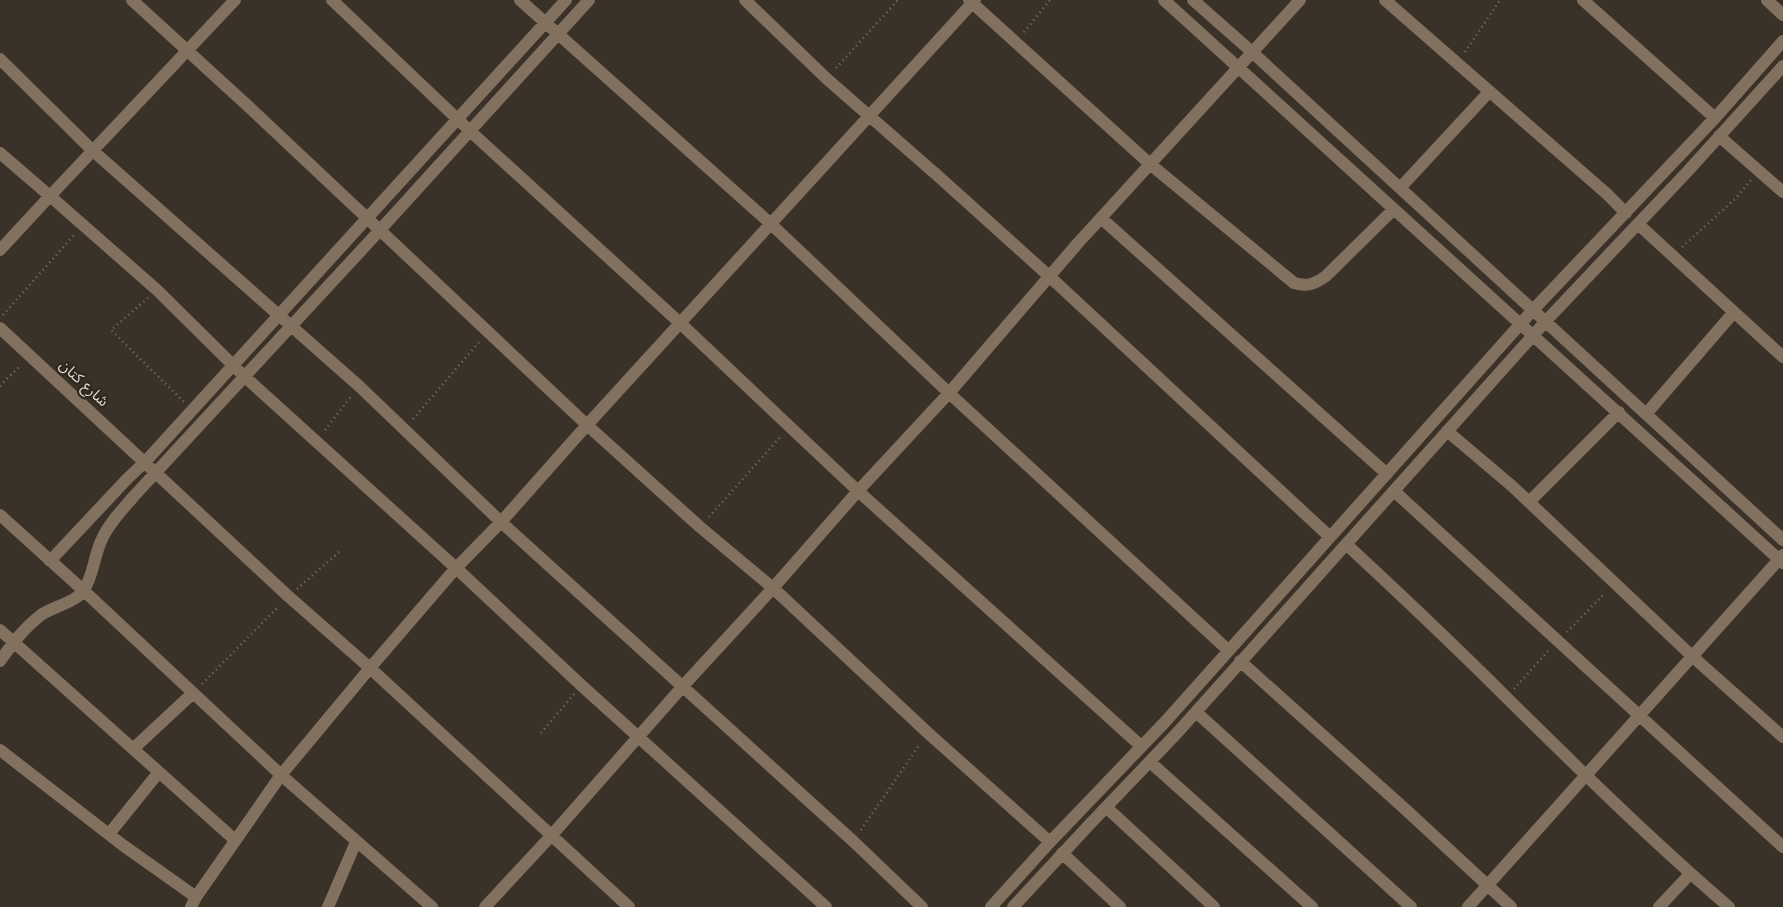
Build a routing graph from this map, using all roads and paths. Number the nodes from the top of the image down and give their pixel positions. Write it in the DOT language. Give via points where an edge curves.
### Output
graph roads {
  1 [pos="132,0"];
  2 [pos="235,0"];
  3 [pos="332,0"];
  4 [pos="520,0"];
  5 [pos="566,0"];
  6 [pos="589,0"];
  7 [pos="745,0"];
  8 [pos="898,0"];
  9 [pos="1050,0"];
  10 [pos="1164,0"];
  11 [pos="1193,0"];
  12 [pos="1300,0"];
  13 [pos="1385,0"];
  14 [pos="1500,0"];
  15 [pos="1583,0"];
  16 [pos="1767,0"];
  17 [pos="972,1"];
  18 [pos="1783,15"];
  19 [pos="546,23"];
  20 [pos="558,35"];
  21 [pos="1783,40"];
  22 [pos="1015,43"];
  23 [pos="186,51"];
  24 [pos="1252,52"];
  25 [pos="0,59"];
  26 [pos="1457,64"];
  27 [pos="1783,66"];
  28 [pos="1238,67"];
  29 [pos="827,79"];
  30 [pos="1489,92"];
  31 [pos="869,117"];
  32 [pos="1715,118"];
  33 [pos="458,120"];
  34 [pos="470,131"];
  35 [pos="1719,136"];
  36 [pos="92,150"];
  37 [pos="0,153"];
  38 [pos="1150,164"];
  39 [pos="1759,171"];
  40 [pos="1400,188"];
  41 [pos="1783,192"];
  42 [pos="50,196"];
  43 [pos="1394,209"];
  44 [pos="1626,213"];
  45 [pos="368,218"];
  46 [pos="1101,218"];
  47 [pos="771,224"];
  48 [pos="1638,224"];
  49 [pos="83,225"];
  50 [pos="380,230"];
  51 [pos="0,250"];
  52 [pos="1673,255"];
  53 [pos="1049,276"];
  54 [pos="157,290"];
  55 [pos="1532,311"];
  56 [pos="1734,312"];
  57 [pos="278,315"];
  58 [pos="0,318"];
  59 [pos="1544,322"];
  60 [pos="680,323"];
  61 [pos="1520,324"];
  62 [pos="290,327"];
  63 [pos="0,328"];
  64 [pos="488,332"];
  65 [pos="1532,335"];
  66 [pos="30,356"];
  67 [pos="1783,357"];
  68 [pos="233,366"];
  69 [pos="244,376"];
  70 [pos="0,386"];
  71 [pos="358,386"];
  72 [pos="949,393"];
  73 [pos="192,410"];
  74 [pos="1619,412"];
  75 [pos="1646,414"];
  76 [pos="587,425"];
  77 [pos="790,426"];
  78 [pos="404,429"];
  79 [pos="1447,430"];
  80 [pos="316,442"];
  81 [pos="145,462"];
  82 [pos="156,472"];
  83 [pos="1387,474"];
  84 [pos="858,491"];
  85 [pos="1394,491"];
  86 [pos="1529,502"];
  87 [pos="0,515"];
  88 [pos="501,522"];
  89 [pos="700,527"];
  90 [pos="1330,536"];
  91 [pos="1783,540"];
  92 [pos="1346,544"];
  93 [pos="340,552"];
  94 [pos="1782,559"];
  95 [pos="50,561"];
  96 [pos="456,568"];
  97 [pos="773,588"];
  98 [pos="83,590"];
  99 [pos="288,596"];
  100 [pos="1271,602"];
  101 [pos="1284,612"];
  102 [pos="0,630"];
  103 [pos="13,641"];
  104 [pos="1228,650"];
  105 [pos="1693,657"];
  106 [pos="0,661"];
  107 [pos="1240,661"];
  108 [pos="370,668"];
  109 [pos="581,685"];
  110 [pos="683,686"];
  111 [pos="193,693"];
  112 [pos="1196,712"];
  113 [pos="1639,715"];
  114 [pos="541,733"];
  115 [pos="928,733"];
  116 [pos="639,737"];
  117 [pos="1783,738"];
  118 [pos="1141,746"];
  119 [pos="134,748"];
  120 [pos="0,750"];
  121 [pos="1150,762"];
  122 [pos="159,772"];
  123 [pos="281,775"];
  124 [pos="1586,776"];
  125 [pos="1106,807"];
  126 [pos="109,834"];
  127 [pos="551,836"];
  128 [pos="235,840"];
  129 [pos="853,841"];
  130 [pos="356,842"];
  131 [pos="1050,842"];
  132 [pos="1783,847"];
  133 [pos="1062,853"];
  134 [pos="1690,874"];
  135 [pos="1488,886"];
  136 [pos="194,902"];
  137 [pos="993,906"];
  138 [pos="328,907"];
  139 [pos="432,907"];
  140 [pos="485,907"];
  141 [pos="629,907"];
  142 [pos="826,907"];
  143 [pos="922,907"];
  144 [pos="1013,907"];
  145 [pos="1120,907"];
  146 [pos="1214,907"];
  147 [pos="1312,907"];
  148 [pos="1411,907"];
  149 [pos="1468,907"];
  150 [pos="1511,907"];
  151 [pos="1658,907"];
  152 [pos="1729,907"];
  1 -- 23 [label="street"];
  2 -- 23 [label="street"];
  3 -- 33 [label="street"];
  4 -- 19 [label="street"];
  5 -- 19 [label="street"];
  6 -- 20 [label="street"];
  7 -- 29 [label="street"];
  8 -- 29 [label="path"];
  9 -- 22 [label="path"];
  10 -- 28 [label="street"];
  11 -- 24 [label="street"];
  12 -- 24 [label="street"];
  13 -- 26 [label="street"];
  14 -- 26 [label="path"];
  15 -- 32 [label="street"];
  16 -- 18 [label="street"];
  17 -- 22 [label="street"];
  17 -- 31 [label="street"];
  19 -- 20 [label="street"];
  19 -- 33 [label="street"];
  20 -- 34 [label="street"];
  20 -- 47 [label="street"];
  21 -- 32 [label="street"];
  22 -- 38 [label="street"];
  23 -- 36 [label="street"];
  23 -- 45 [label="street"];
  24 -- 28 [label="street"];
  24 -- 40 [label="street"];
  25 -- 36 [label="street"];
  26 -- 30 [label="street"];
  27 -- 35 [label="street"];
  28 -- 38 [label="street"];
  28 -- 43 [label="street"];
  29 -- 31 [label="street"];
  30 -- 40 [label="street"];
  30 -- 44 [label="street"];
  31 -- 47 [label="street"];
  31 -- 53 [label="street"];
  32 -- 44 [label="street"];
  33 -- 34 [label="street"];
  33 -- 45 [label="street"];
  34 -- 50 [label="street"];
  34 -- 60 [label="street"];
  35 -- 39 [label="street"];
  35 -- 48 [label="street"];
  36 -- 42 [label="street"];
  36 -- 57 [label="street"];
  37 -- 42 [label="street"];
  38 -- 43 [label="street" via="1294,283 1305,286 1326,276"];
  38 -- 46 [label="street"];
  39 -- 41 [label="street"];
  39 -- 52 [label="path" via="1735,199"];
  40 -- 55 [label="street"];
  42 -- 49 [label="street"];
  42 -- 51 [label="street"];
  43 -- 61 [label="street"];
  44 -- 55 [label="street"];
  45 -- 50 [label="street"];
  45 -- 57 [label="street"];
  46 -- 53 [label="street"];
  46 -- 83 [label="street"];
  47 -- 60 [label="street"];
  47 -- 72 [label="street"];
  48 -- 52 [label="street"];
  48 -- 59 [label="street"];
  49 -- 54 [label="street"];
  49 -- 58 [label="path"];
  50 -- 62 [label="street"];
  50 -- 64 [label="street"];
  52 -- 56 [label="street"];
  53 -- 72 [label="street"];
  53 -- 90 [label="street"];
  54 -- 68 [label="street"];
  54 -- 73 [label="path" via="110,330"];
  55 -- 59 [label="street"];
  55 -- 61 [label="street"];
  56 -- 67 [label="street"];
  56 -- 75 [label="street"];
  57 -- 62 [label="street"];
  57 -- 68 [label="street"];
  59 -- 65 [label="street"];
  59 -- 75 [label="street"];
  60 -- 76 [label="street"];
  60 -- 77 [label="street"];
  61 -- 65 [label="street"];
  61 -- 83 [label="street"];
  62 -- 69 [label="street"];
  62 -- 71 [label="street"];
  63 -- 66 [label="street, شارع كتان"];
  64 -- 76 [label="street"];
  64 -- 78 [label="path"];
  65 -- 74 [label="street"];
  65 -- 79 [label="street"];
  66 -- 70 [label="path"];
  66 -- 81 [label="street, شارع كتان"];
  68 -- 69 [label="street"];
  68 -- 73 [label="street"];
  69 -- 80 [label="street"];
  69 -- 82 [label="street"];
  71 -- 78 [label="street"];
  71 -- 80 [label="path"];
  72 -- 84 [label="street"];
  72 -- 104 [label="street"];
  73 -- 81 [label="street"];
  74 -- 86 [label="street"];
  74 -- 94 [label="street"];
  75 -- 91 [label="street"];
  76 -- 88 [label="street"];
  76 -- 89 [label="street"];
  77 -- 84 [label="street"];
  77 -- 89 [label="path"];
  78 -- 88 [label="street"];
  79 -- 85 [label="street"];
  79 -- 86 [label="street"];
  80 -- 96 [label="street"];
  81 -- 82 [label="street, شارع كتان"];
  81 -- 95 [label="street"];
  82 -- 98 [label="street" via="123,508 102,538"];
  82 -- 99 [label="street, شارع كتان"];
  83 -- 90 [label="street"];
  84 -- 97 [label="street"];
  84 -- 118 [label="street"];
  85 -- 92 [label="street"];
  85 -- 113 [label="street"];
  86 -- 105 [label="street"];
  87 -- 95 [label="street"];
  88 -- 96 [label="street"];
  88 -- 110 [label="street"];
  89 -- 97 [label="street"];
  90 -- 100 [label="street"];
  92 -- 101 [label="street"];
  92 -- 124 [label="street"];
  93 -- 99 [label="path"];
  94 -- 105 [label="street"];
  95 -- 98 [label="street"];
  96 -- 108 [label="street"];
  96 -- 109 [label="street"];
  97 -- 110 [label="street"];
  97 -- 115 [label="street"];
  98 -- 103 [label="street" via="41,616"];
  98 -- 111 [label="street"];
  99 -- 108 [label="street, شارع كتان"];
  99 -- 111 [label="path"];
  100 -- 101 [label="street"];
  100 -- 104 [label="street"];
  101 -- 107 [label="street"];
  102 -- 103 [label="street"];
  103 -- 106 [label="street"];
  103 -- 119 [label="street"];
  104 -- 118 [label="street"];
  105 -- 113 [label="street"];
  105 -- 117 [label="street"];
  107 -- 112 [label="street"];
  107 -- 135 [label="street"];
  108 -- 123 [label="street"];
  108 -- 127 [label="street, شارع كتان"];
  109 -- 114 [label="path"];
  109 -- 116 [label="street"];
  110 -- 116 [label="street"];
  110 -- 129 [label="street"];
  111 -- 119 [label="street"];
  111 -- 123 [label="street"];
  112 -- 121 [label="street"];
  112 -- 148 [label="street"];
  113 -- 124 [label="street"];
  113 -- 132 [label="street"];
  115 -- 129 [label="path"];
  115 -- 131 [label="street"];
  116 -- 127 [label="street"];
  116 -- 142 [label="street"];
  118 -- 131 [label="street"];
  119 -- 122 [label="street"];
  120 -- 126 [label="street"];
  121 -- 125 [label="street"];
  121 -- 147 [label="street"];
  122 -- 126 [label="street"];
  122 -- 128 [label="street"];
  123 -- 128 [label="street"];
  123 -- 130 [label="street"];
  124 -- 134 [label="street"];
  124 -- 135 [label="street"];
  125 -- 133 [label="street"];
  125 -- 146 [label="street"];
  126 -- 136 [label="street"];
  127 -- 140 [label="street"];
  127 -- 141 [label="street, شارع كتان"];
  128 -- 136 [label="street"];
  129 -- 143 [label="street"];
  130 -- 138 [label="street"];
  130 -- 139 [label="street"];
  131 -- 137 [label="street"];
  133 -- 144 [label="street"];
  133 -- 145 [label="street"];
  134 -- 151 [label="street"];
  134 -- 152 [label="street"];
  135 -- 149 [label="street"];
  135 -- 150 [label="street"];
}
